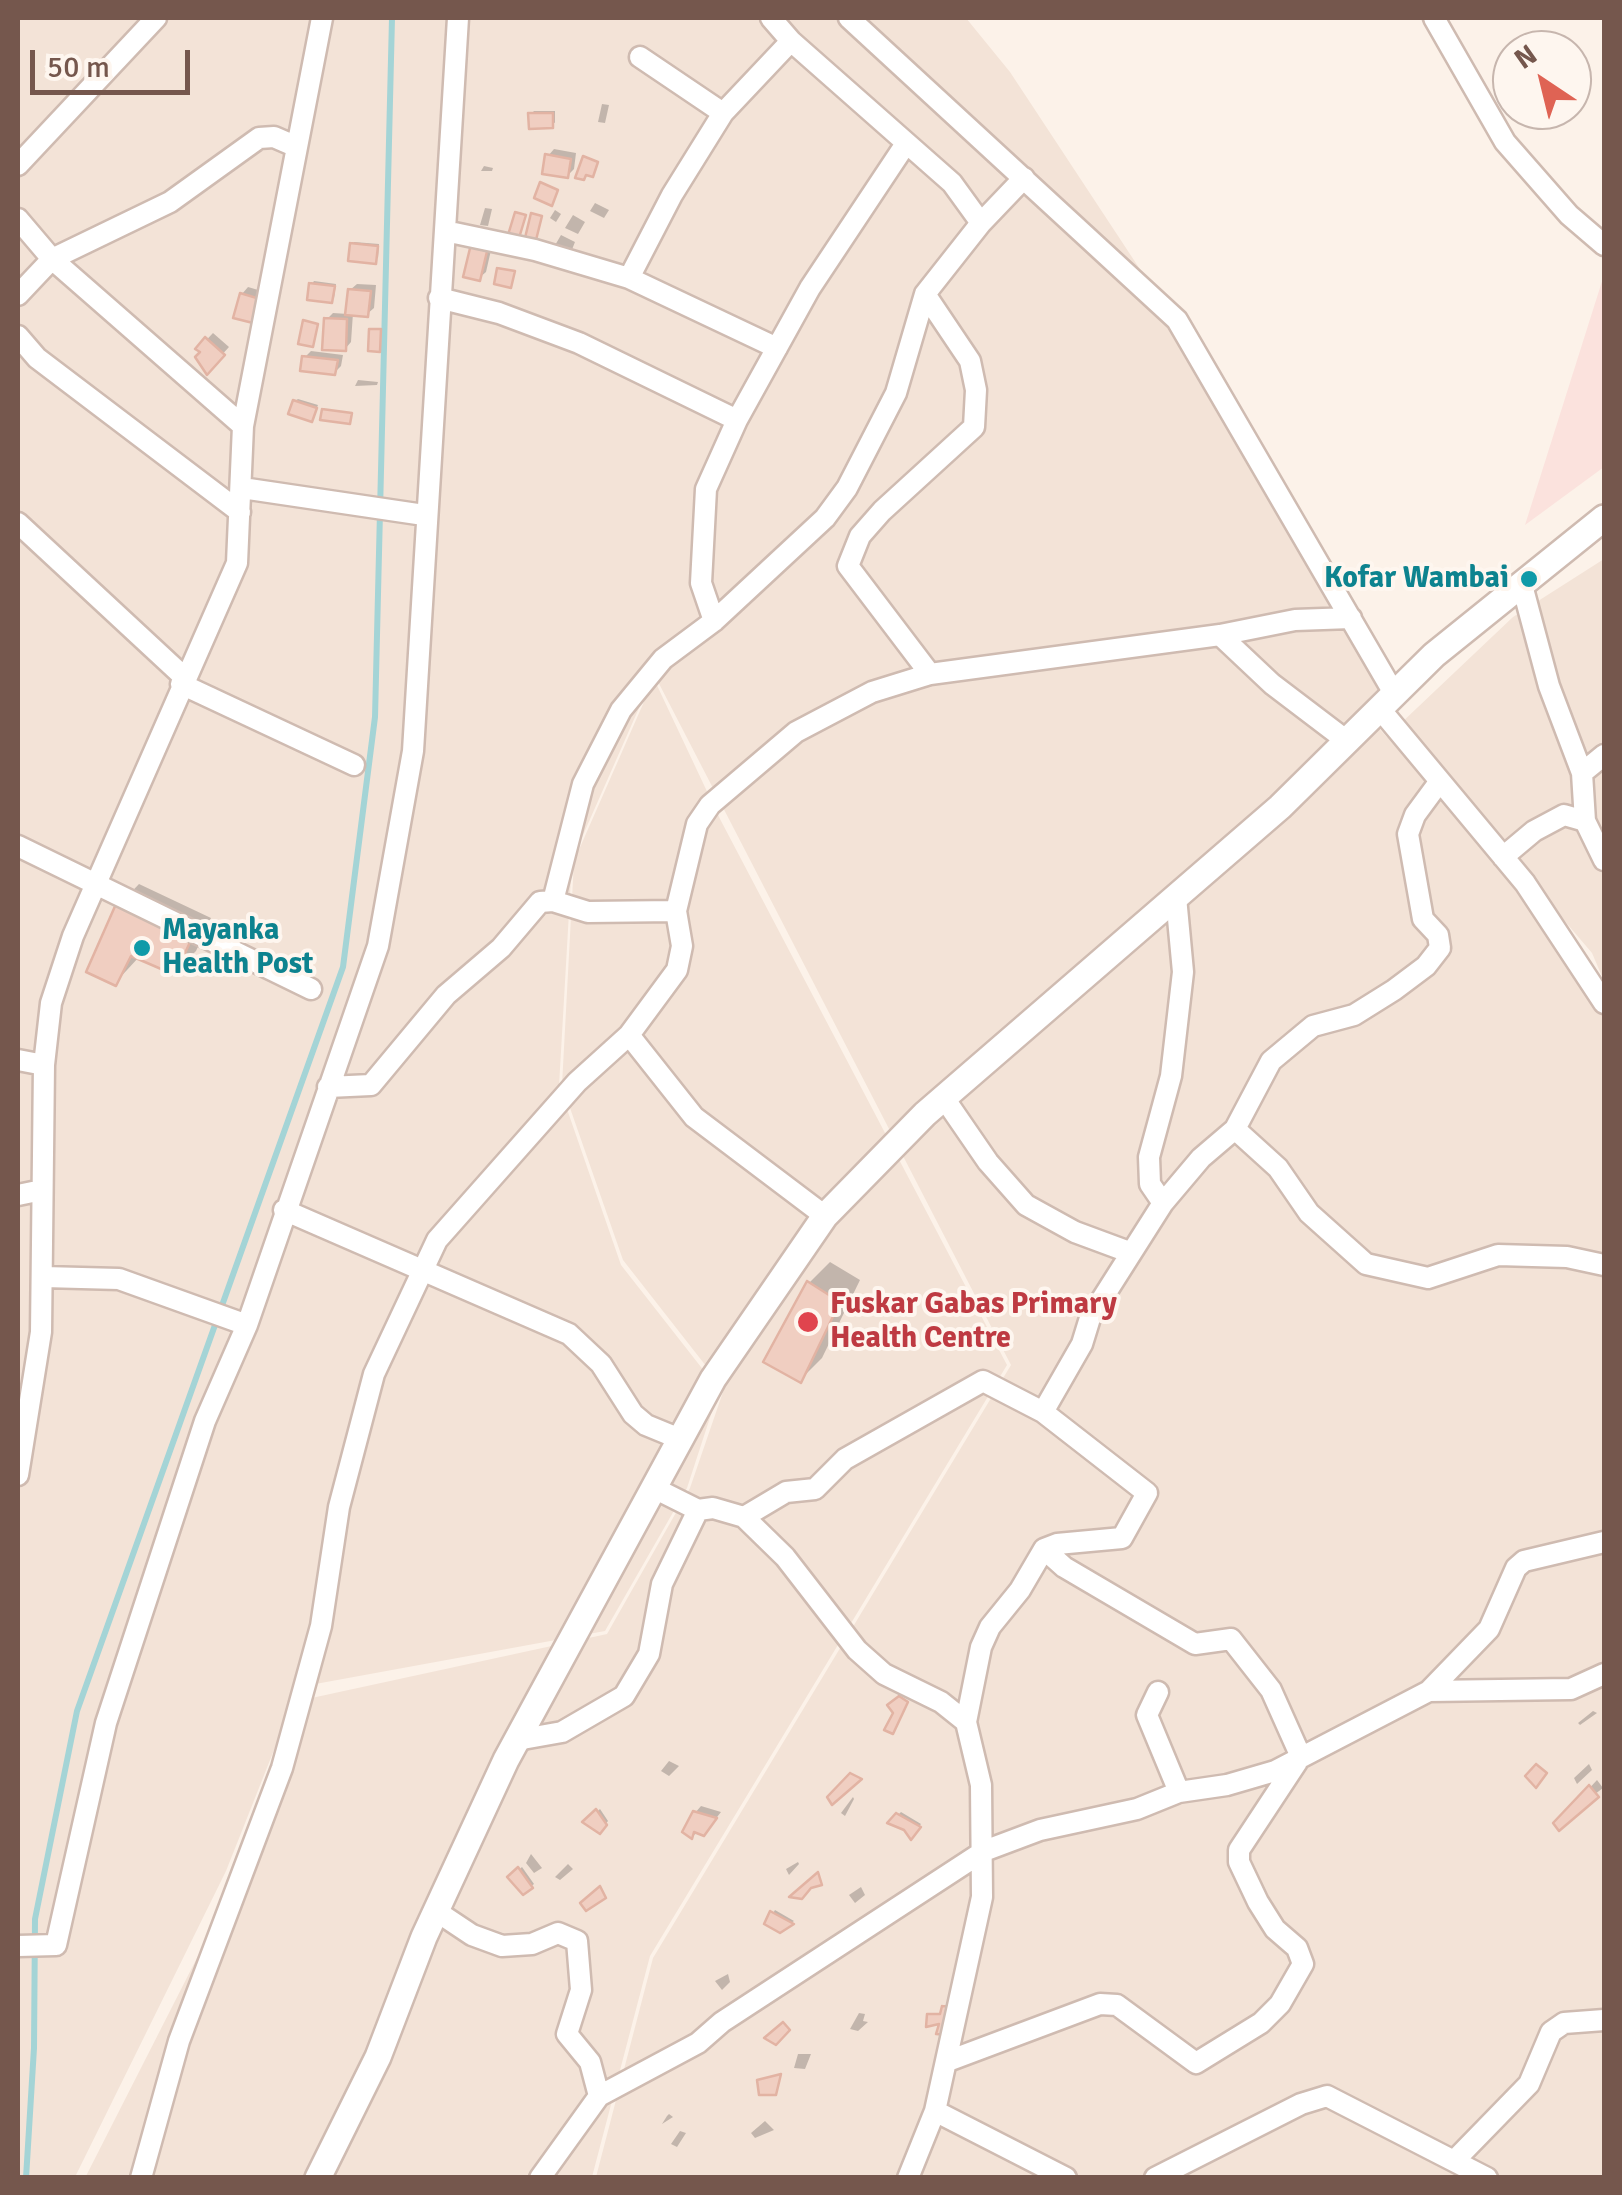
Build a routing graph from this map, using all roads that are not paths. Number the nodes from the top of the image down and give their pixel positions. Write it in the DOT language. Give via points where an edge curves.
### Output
graph roads {
  1 [pos="156,18"];
  2 [pos="322,18"];
  3 [pos="458,18"];
  4 [pos="771,18"];
  5 [pos="850,18"];
  6 [pos="1434,18"];
  7 [pos="791,41"];
  8 [pos="640,57"];
  9 [pos="723,114"];
  10 [pos="905,145"];
  11 [pos="297,147"];
  12 [pos="18,166"];
  13 [pos="1024,178"];
  14 [pos="18,219"];
  15 [pos="981,223"];
  16 [pos="446,231"];
  17 [pos="1604,246"];
  18 [pos="52,259"];
  19 [pos="630,278"];
  20 [pos="925,294"];
  21 [pos="18,295"];
  22 [pos="439,298"];
  23 [pos="18,336"];
  24 [pos="777,348"];
  25 [pos="737,420"];
  26 [pos="243,426"];
  27 [pos="242,488"];
  28 [pos="240,512"];
  29 [pos="416,514"];
  30 [pos="1604,518"];
  31 [pos="18,523"];
  32 [pos="1522,584"];
  33 [pos="1351,618"];
  34 [pos="714,622"];
  35 [pos="1220,635"];
  36 [pos="930,674"];
  37 [pos="182,680"];
  38 [pos="1388,702"];
  39 [pos="1347,741"];
  40 [pos="1604,755"];
  41 [pos="354,765"];
  42 [pos="1604,771"];
  43 [pos="1582,773"];
  44 [pos="1440,780"];
  45 [pos="1585,821"];
  46 [pos="18,846"];
  47 [pos="1504,857"];
  48 [pos="1604,860"];
  49 [pos="95,886"];
  50 [pos="1176,897"];
  51 [pos="554,900"];
  52 [pos="676,911"];
  53 [pos="311,989"];
  54 [pos="1604,1003"];
  55 [pos="630,1035"];
  56 [pos="18,1060"];
  57 [pos="44,1065"];
  58 [pos="328,1087"];
  59 [pos="944,1098"];
  60 [pos="1235,1128"];
  61 [pos="42,1190"];
  62 [pos="18,1195"];
  63 [pos="1163,1203"];
  64 [pos="284,1210"];
  65 [pos="825,1216"];
  66 [pos="1129,1252"];
  67 [pos="1604,1265"];
  68 [pos="421,1271"];
  69 [pos="44,1277"];
  70 [pos="240,1322"];
  71 [pos="1043,1412"];
  72 [pos="680,1439"];
  73 [pos="18,1475"];
  74 [pos="654,1488"];
  75 [pos="698,1510"];
  76 [pos="744,1517"];
  77 [pos="1604,1542"];
  78 [pos="1044,1549"];
  79 [pos="1604,1674"];
  80 [pos="1429,1691"];
  81 [pos="1158,1692"];
  82 [pos="966,1722"];
  83 [pos="517,1740"];
  84 [pos="1301,1757"];
  85 [pos="1179,1792"];
  86 [pos="984,1851"];
  87 [pos="436,1912"];
  88 [pos="23,1946"];
  89 [pos="1604,2020"];
  90 [pos="948,2061"];
  91 [pos="599,2096"];
  92 [pos="935,2111"];
  93 [pos="1455,2160"];
  94 [pos="547,2174"];
  95 [pos="141,2178"];
  96 [pos="318,2178"];
  97 [pos="908,2178"];
  98 [pos="1066,2178"];
  99 [pos="1155,2178"];
  100 [pos="1487,2178"];
  1 -- 12 [label="street"];
  2 -- 11 [label="street"];
  3 -- 16 [label="street"];
  4 -- 7 [label="street"];
  5 -- 13 [label="street"];
  6 -- 17 [label="street" via="1505,142"];
  7 -- 9 [label="street"];
  7 -- 10 [label="street"];
  8 -- 9 [label="street"];
  9 -- 19 [label="street"];
  10 -- 15 [label="street" via="952,183"];
  10 -- 24 [label="street"];
  11 -- 18 [label="street" via="260,138 170,202"];
  11 -- 26 [label="street"];
  13 -- 15 [label="street"];
  13 -- 33 [label="street" via="1177,320"];
  14 -- 18 [label="street"];
  15 -- 20 [label="street"];
  16 -- 19 [label="street"];
  16 -- 22 [label="street"];
  18 -- 21 [label="street"];
  18 -- 26 [label="street"];
  19 -- 24 [label="street"];
  20 -- 34 [label="street" via="896,393 847,488 825,518"];
  20 -- 36 [label="street" via="970,361 974,427 882,511 860,536 848,566"];
  22 -- 25 [label="street" via="500,312 579,343"];
  22 -- 29 [label="street"];
  23 -- 28 [label="street" via="37,358"];
  24 -- 25 [label="street"];
  25 -- 34 [label="street" via="706,488 701,583"];
  26 -- 27 [label="street"];
  27 -- 28 [label="street"];
  27 -- 29 [label="street"];
  28 -- 37 [label="street" via="231,581"];
  29 -- 58 [label="street" via="413,751 378,946"];
  30 -- 32 [label="street"];
  31 -- 37 [label="street"];
  32 -- 38 [label="street"];
  32 -- 43 [label="street" via="1549,686"];
  33 -- 35 [label="street" via="1295,620"];
  33 -- 38 [label="street"];
  34 -- 51 [label="street" via="663,659 622,710 583,784"];
  35 -- 36 [label="street"];
  35 -- 39 [label="street"];
  36 -- 52 [label="street" via="872,692 796,732 710,805 697,824"];
  37 -- 41 [label="street"];
  37 -- 49 [label="street"];
  38 -- 39 [label="street"];
  38 -- 44 [label="street"];
  39 -- 50 [label="street"];
  40 -- 43 [label="street"];
  42 -- 43 [label="street"];
  43 -- 45 [label="street"];
  44 -- 47 [label="street"];
  44 -- 60 [label="street" via="1408,834 1423,919 1440,948 1394,990 1354,1015 1312,1026 1272,1061"];
  45 -- 47 [label="street" via="1564,816"];
  45 -- 48 [label="street"];
  46 -- 49 [label="street"];
  47 -- 54 [label="street"];
  49 -- 53 [label="street"];
  49 -- 57 [label="street" via="51,1003"];
  50 -- 59 [label="street"];
  50 -- 63 [label="street" via="1183,972 1171,1076 1149,1157 1150,1184"];
  51 -- 52 [label="street" via="588,912"];
  51 -- 58 [label="street" via="535,905 501,948 446,995 371,1085"];
  52 -- 55 [label="street" via="682,946 677,970"];
  55 -- 65 [label="street" via="694,1117"];
  55 -- 68 [label="street" via="564,1096 437,1240"];
  56 -- 57 [label="street"];
  57 -- 61 [label="street"];
  58 -- 64 [label="street"];
  59 -- 65 [label="street"];
  59 -- 66 [label="street" via="1026,1205"];
  60 -- 63 [label="street"];
  60 -- 67 [label="street" via="1278,1168 1309,1213 1366,1264 1428,1278 1498,1255"];
  61 -- 62 [label="street"];
  61 -- 69 [label="street"];
  63 -- 66 [label="street"];
  64 -- 68 [label="street"];
  64 -- 70 [label="street"];
  65 -- 72 [label="street" via="713,1379"];
  66 -- 71 [label="street"];
  68 -- 72 [label="street" via="569,1334 600,1364 633,1414"];
  68 -- 95 [label="street" via="374,1374 339,1507 322,1626 282,1768 178,2041"];
  69 -- 70 [label="street" via="119,1279"];
  69 -- 73 [label="street"];
  70 -- 88 [label="street" via="106,1723 53,1948"];
  71 -- 76 [label="street" via="977,1383 846,1459 815,1489 786,1492"];
  71 -- 78 [label="street" via="1147,1493 1122,1538"];
  72 -- 74 [label="street"];
  74 -- 75 [label="street"];
  74 -- 83 [label="street"];
  75 -- 76 [label="street"];
  75 -- 83 [label="street" via="662,1584 649,1654 624,1696 562,1732"];
  76 -- 82 [label="street" via="785,1557 857,1650 884,1674"];
  77 -- 80 [label="street" via="1524,1560 1489,1629"];
  78 -- 82 [label="street" via="990,1627"];
  78 -- 84 [label="street" via="1194,1644 1231,1638 1271,1690"];
  79 -- 80 [label="street" via="1571,1689"];
  80 -- 84 [label="street"];
  81 -- 85 [label="street" via="1147,1714"];
  82 -- 86 [label="street" via="981,1785"];
  83 -- 87 [label="street"];
  84 -- 85 [label="street" via="1227,1785"];
  84 -- 90 [label="street" via="1239,1850 1258,1902 1274,1929 1297,1948 1302,1964 1261,2023 1196,2063 1117,2006 1100,2004"];
  85 -- 86 [label="street"];
  86 -- 90 [label="street" via="979,1915"];
  86 -- 91 [label="street" via="698,2043"];
  87 -- 91 [label="street" via="502,1946 558,1933 577,1941 581,1990 568,2034 590,2062"];
  87 -- 96 [label="street" via="378,2056"];
  89 -- 93 [label="street" via="1550,2032 1529,2084"];
  90 -- 92 [label="street"];
  91 -- 94 [label="street"];
  92 -- 97 [label="street"];
  92 -- 98 [label="street"];
  93 -- 99 [label="street" via="1327,2096"];
  93 -- 100 [label="street"];
}
